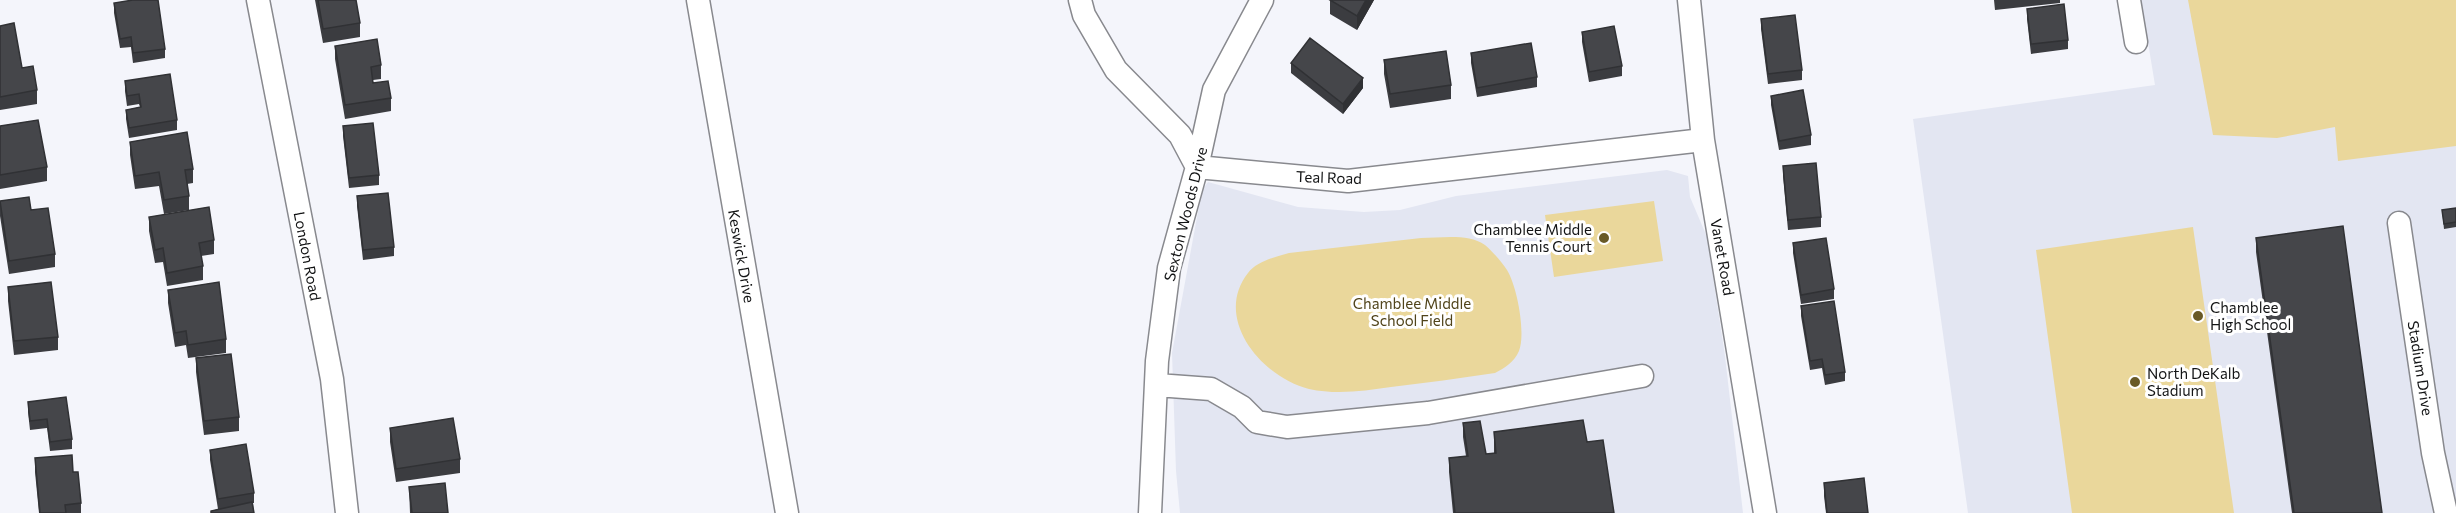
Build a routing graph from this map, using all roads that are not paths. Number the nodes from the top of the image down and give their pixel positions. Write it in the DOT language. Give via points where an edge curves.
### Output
graph roads {
  1 [pos="258,0"];
  2 [pos="698,0"];
  3 [pos="1080,0"];
  4 [pos="1262,0"];
  5 [pos="1689,0"];
  6 [pos="2129,0"];
  7 [pos="2136,42"];
  8 [pos="1703,140"];
  9 [pos="1197,167"];
  10 [pos="2399,223"];
  11 [pos="1642,376"];
  12 [pos="1157,385"];
  13 [pos="347,513"];
  14 [pos="787,513"];
  15 [pos="1150,513"];
  16 [pos="1765,513"];
  17 [pos="2446,513"];
  1 -- 13 [label="street, London Road" via="332,379"];
  2 -- 14 [label="street, Keswick Drive"];
  3 -- 9 [label="street" via="1084,15 1116,70 1180,135"];
  4 -- 9 [label="street, Sexton Woods Drive" via="1214,90"];
  5 -- 8 [label="street, Vanet Road"];
  6 -- 7 [label="street"];
  8 -- 9 [label="street, Teal Road" via="1348,181"];
  8 -- 16 [label="street, Vanet Road"];
  9 -- 12 [label="street, Sexton Woods Drive" via="1169,268"];
  10 -- 17 [label="street, Stadium Drive" via="2433,453"];
  11 -- 12 [label="street" via="1428,413 1287,427 1257,422 1242,407 1211,389"];
  12 -- 15 [label="street, Sexton Woods Drive"];
}
